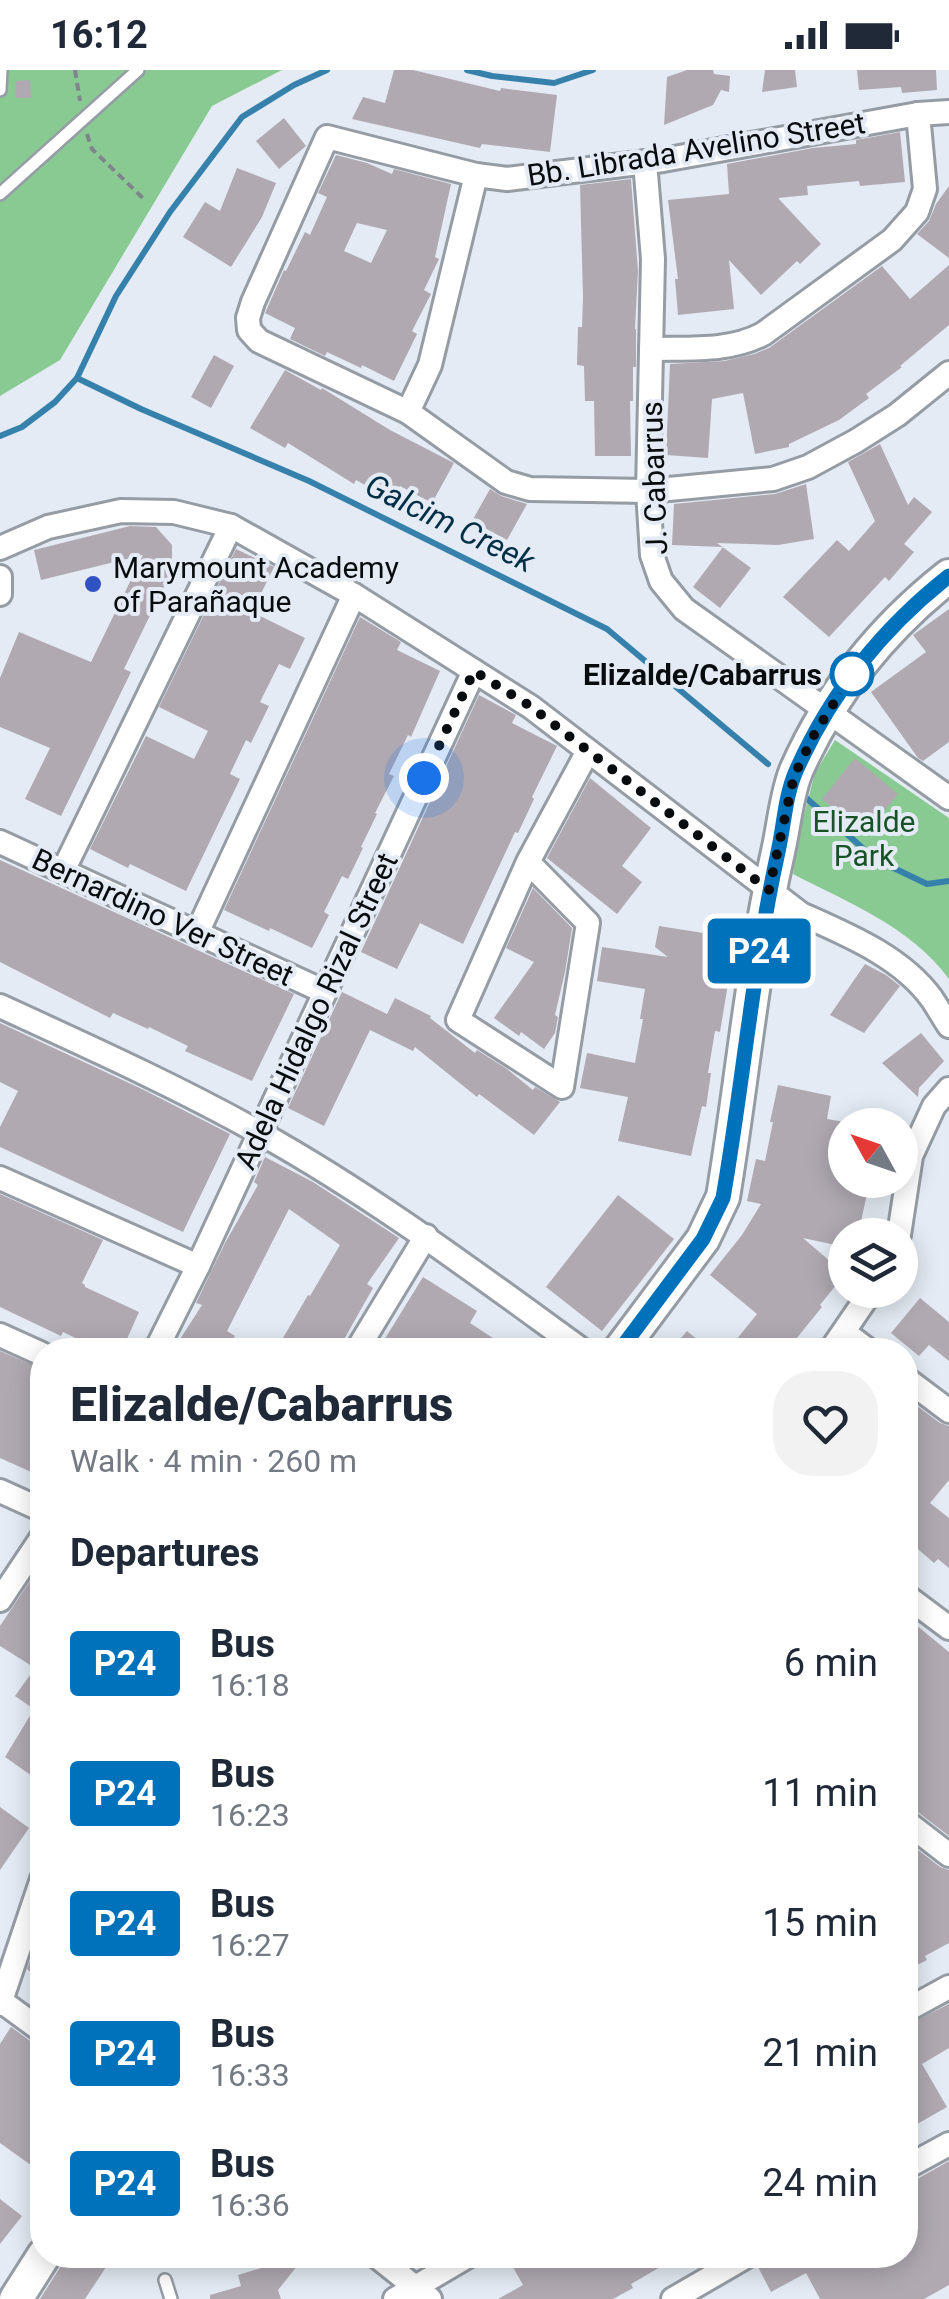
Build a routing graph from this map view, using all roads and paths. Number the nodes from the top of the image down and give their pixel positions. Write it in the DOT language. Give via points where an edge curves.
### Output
graph roads {
  1 [pos="2,70"];
  2 [pos="75,70"];
  3 [pos="138,70"];
  4 [pos="0,90"];
  5 [pos="949,112"];
  6 [pos="918,114"];
  7 [pos="82,118"];
  8 [pos="645,162"];
  9 [pos="476,175"];
  10 [pos="0,194"];
  11 [pos="146,201"];
  12 [pos="652,348"];
  13 [pos="949,374"];
  14 [pos="408,412"];
  15 [pos="648,491"];
  16 [pos="231,526"];
  17 [pos="0,548"];
  18 [pos="949,576"];
  19 [pos="0,577"];
  20 [pos="0,594"];
  21 [pos="354,594"];
  22 [pos="474,671"];
  23 [pos="828,710"];
  24 [pos="588,752"];
  25 [pos="949,798"];
  26 [pos="0,842"];
  27 [pos="528,862"];
  28 [pos="64,872"];
  29 [pos="769,890"];
  30 [pos="197,933"];
  31 [pos="325,992"];
  32 [pos="0,1006"];
  33 [pos="949,1026"];
  34 [pos="949,1088"];
  35 [pos="259,1132"];
  36 [pos="0,1178"];
  37 [pos="902,1218"];
  38 [pos="426,1236"];
  39 [pos="198,1266"];
  40 [pos="860,1308"];
  41 [pos="0,1335"];
  42 [pos="162,1338"];
  43 [pos="364,1338"];
  44 [pos="566,1338"];
  45 [pos="629,1338"];
  46 [pos="839,1338"];
  47 [pos="30,1349"];
  48 [pos="918,1388"];
  49 [pos="949,1411"];
  50 [pos="0,1491"];
  51 [pos="30,1505"];
  52 [pos="30,1554"];
  53 [pos="0,1600"];
  54 [pos="918,1605"];
  55 [pos="949,1628"];
  56 [pos="918,1830"];
  57 [pos="949,1854"];
  58 [pos="30,1914"];
  59 [pos="949,1987"];
  60 [pos="1,2002"];
  61 [pos="918,2004"];
  62 [pos="30,2022"];
  63 [pos="949,2144"];
  64 [pos="918,2161"];
  65 [pos="36,2268"];
  66 [pos="391,2268"];
  67 [pos="454,2268"];
  68 [pos="726,2268"];
  69 [pos="165,2280"];
  70 [pos="423,2294"];
  71 [pos="16,2299"];
  72 [pos="171,2299"];
  73 [pos="394,2299"];
  74 [pos="672,2299"];
  1 -- 4 [label="lane"];
  2 -- 7 [label="path"];
  3 -- 7 [label="lane"];
  5 -- 6 [label="street, Bb. Librada Avelino Street"];
  6 -- 8 [label="street, Bb. Librada Avelino Street"];
  6 -- 12 [label="street" via="925,189 917,212 892,240 746,342"];
  7 -- 10 [label="lane"];
  7 -- 11 [label="path" via="92,149"];
  8 -- 9 [label="street, Bb. Librada Avelino Street" via="507,179"];
  8 -- 12 [label="street, J. Cabarrus"];
  9 -- 14 [label="street" via="430,365"];
  9 -- 14 [label="street, Bb. Librada Avelino Street" via="327,137 248,318 260,341"];
  12 -- 15 [label="street, J. Cabarrus"];
  13 -- 15 [label="street" via="897,415 808,467 773,479"];
  14 -- 15 [label="street" via="506,482"];
  15 -- 23 [label="street, J. Cabarrus" via="652,555 661,581 684,609"];
  16 -- 17 [label="street" via="174,512 122,511 48,527"];
  16 -- 21 [label="street"];
  16 -- 28 [label="street"];
  18 -- 23 [label="street" via="881,638"];
  19 -- 20 [label="street"];
  21 -- 22 [label="street"];
  21 -- 30 [label="street"];
  22 -- 24 [label="street"];
  22 -- 31 [label="street, Adela Hidalgo Rizal Street"];
  23 -- 25 [label="street, J. Cabarrus"];
  23 -- 29 [label="street" via="794,776"];
  24 -- 27 [label="street"];
  24 -- 29 [label="street"];
  26 -- 28 [label="street, Bernardino Ver Street"];
  27 -- 27 [label="street" via="458,1020 562,1086 588,923"];
  28 -- 30 [label="street, Bernardino Ver Street"];
  29 -- 33 [label="street" via="899,966"];
  29 -- 45 [label="street" via="723,1198 703,1239"];
  30 -- 31 [label="street, Bernardino Ver Street"];
  31 -- 35 [label="street, Adela Hidalgo Rizal Street"];
  32 -- 35 [label="street"];
  34 -- 37 [label="street" via="911,1156"];
  35 -- 38 [label="street"];
  35 -- 39 [label="street, Adela Hidalgo Rizal Street"];
  36 -- 39 [label="street"];
  38 -- 43 [label="street"];
  38 -- 44 [label="street"];
  39 -- 42 [label="street, Adela Hidalgo Rizal Street"];
  40 -- 46 [label="street"];
  41 -- 47 [label="street"];
  48 -- 49 [label="street"];
  50 -- 51 [label="street"];
  52 -- 53 [label="street"];
  54 -- 55 [label="street"];
  56 -- 57 [label="street"];
  58 -- 60 [label="street"];
  59 -- 61 [label="street"];
  60 -- 62 [label="street"];
  63 -- 64 [label="street"];
  65 -- 71 [label="street"];
  66 -- 70 [label="street"];
  67 -- 70 [label="street"];
  68 -- 74 [label="street"];
  69 -- 72 [label="lane"];
  70 -- 73 [label="street"];
}
